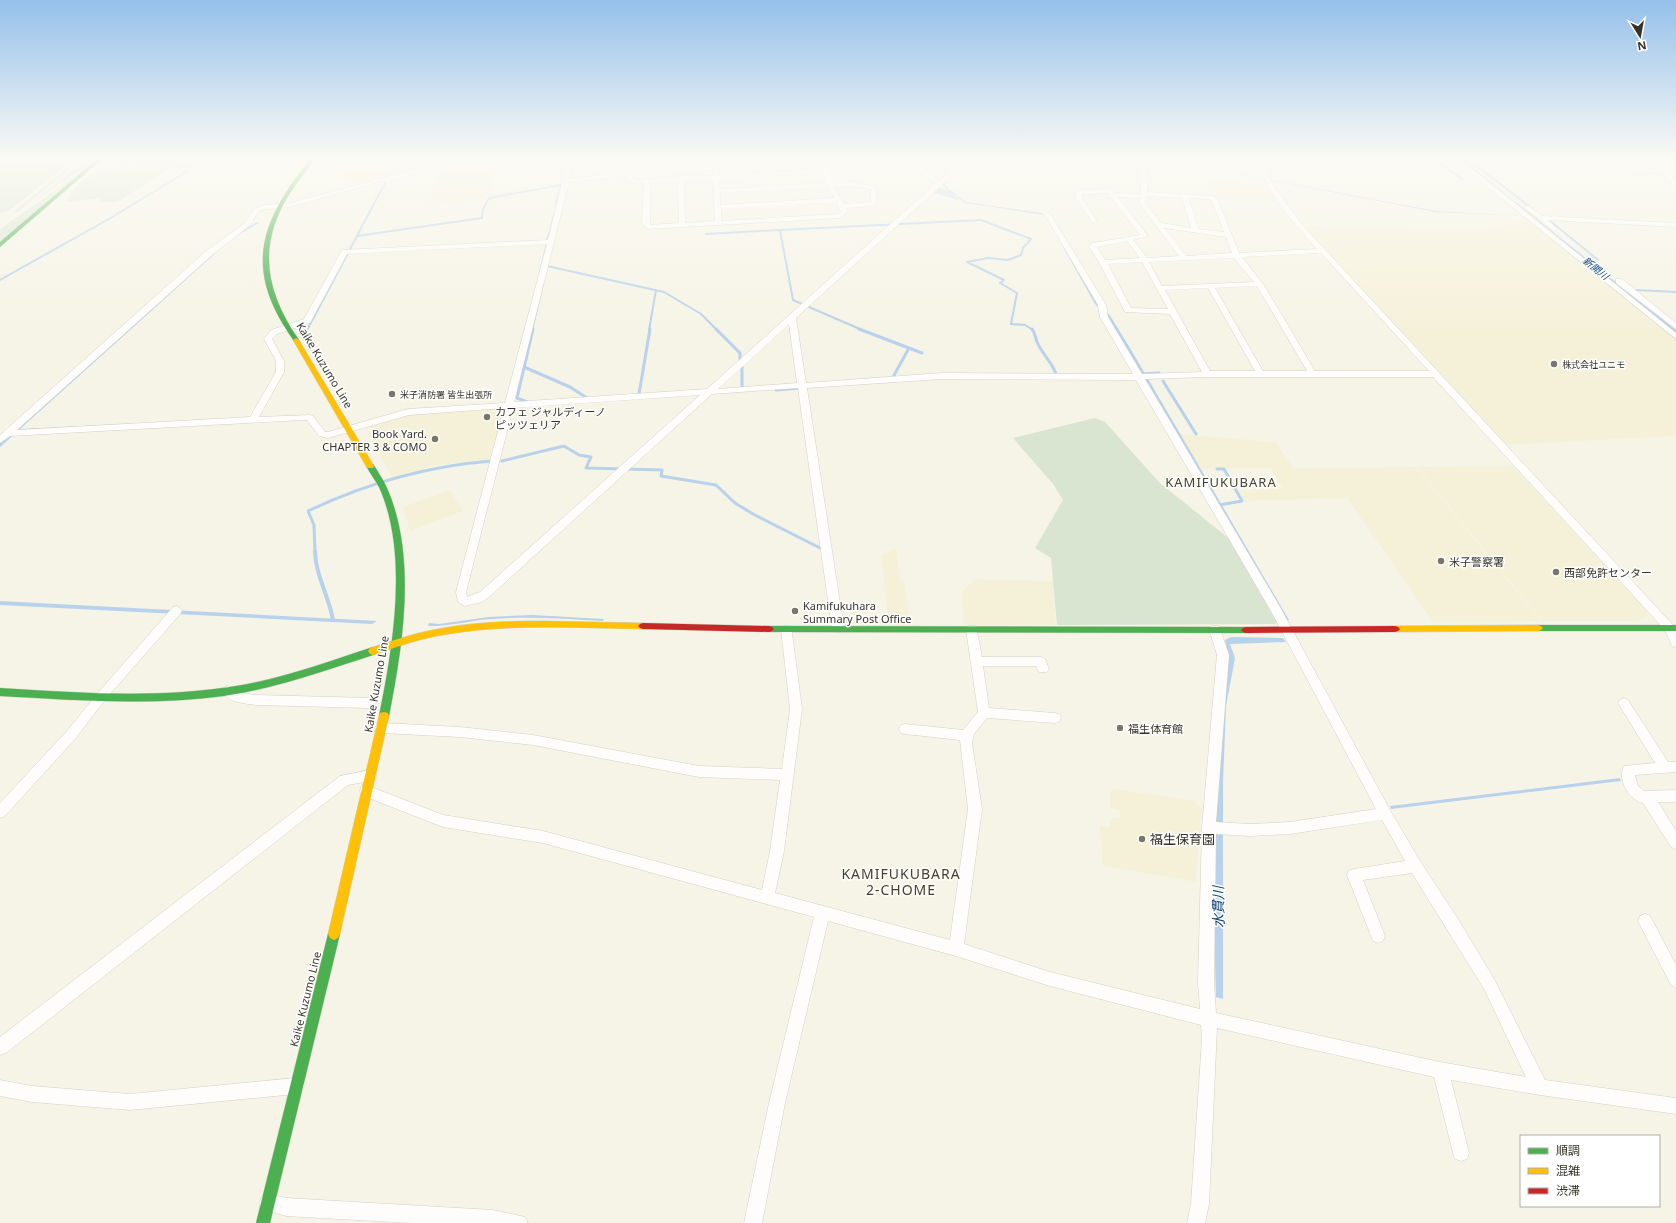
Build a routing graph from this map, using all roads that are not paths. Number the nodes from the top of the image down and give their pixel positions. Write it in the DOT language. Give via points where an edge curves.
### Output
graph roads {
  1 [pos="34,216"];
  2 [pos="253,216"];
  3 [pos="273,216"];
  4 [pos="557,216"];
  5 [pos="646,216"];
  6 [pos="682,216"];
  7 [pos="718,216"];
  8 [pos="839,216"];
  9 [pos="904,216"];
  10 [pos="1049,216"];
  11 [pos="1091,216"];
  12 [pos="1130,216"];
  13 [pos="1152,216"];
  14 [pos="1191,216"];
  15 [pos="1221,216"];
  16 [pos="1292,216"];
  17 [pos="1533,216"];
  18 [pos="1533,216"];
  19 [pos="1537,219"];
  20 [pos="1094,221"];
  21 [pos="718,223"];
  22 [pos="682,225"];
  23 [pos="1159,225"];
  24 [pos="1676,225"];
  25 [pos="1196,230"];
  26 [pos="1228,235"];
  27 [pos="1129,240"];
  28 [pos="550,242"];
  29 [pos="0,245"];
  30 [pos="1324,251"];
  31 [pos="1236,255"];
  32 [pos="1183,257"];
  33 [pos="1144,259"];
  34 [pos="1103,262"];
  35 [pos="1259,284"];
  36 [pos="1210,286"];
  37 [pos="1159,288"];
  38 [pos="1172,312"];
  39 [pos="792,317"];
  40 [pos="1676,327"];
  41 [pos="289,328"];
  42 [pos="1676,337"];
  43 [pos="1260,373"];
  44 [pos="1312,373"];
  45 [pos="1207,374"];
  46 [pos="1436,374"];
  47 [pos="1141,376"];
  48 [pos="803,386"];
  49 [pos="709,392"];
  50 [pos="510,406"];
  51 [pos="252,421"];
  52 [pos="349,428"];
  53 [pos="8,433"];
  54 [pos="0,440"];
  55 [pos="173,614"];
  56 [pos="1672,628"];
  57 [pos="787,629"];
  58 [pos="838,629"];
  59 [pos="1215,629"];
  60 [pos="972,630"];
  61 [pos="1286,630"];
  62 [pos="1676,643"];
  63 [pos="398,644"];
  64 [pos="976,661"];
  65 [pos="1043,669"];
  66 [pos="228,691"];
  67 [pos="0,692"];
  68 [pos="101,697"];
  69 [pos="370,703"];
  70 [pos="1624,703"];
  71 [pos="984,713"];
  72 [pos="1055,718"];
  73 [pos="381,728"];
  74 [pos="905,729"];
  75 [pos="967,736"];
  76 [pos="1671,767"];
  77 [pos="788,775"];
  78 [pos="370,776"];
  79 [pos="366,791"];
  80 [pos="1676,796"];
  81 [pos="1647,797"];
  82 [pos="0,812"];
  83 [pos="1385,814"];
  84 [pos="1209,828"];
  85 [pos="1676,843"];
  86 [pos="1415,866"];
  87 [pos="767,899"];
  88 [pos="822,914"];
  89 [pos="1646,921"];
  90 [pos="1378,936"];
  91 [pos="956,949"];
  92 [pos="1676,980"];
  93 [pos="1210,1019"];
  94 [pos="0,1047"];
  95 [pos="1440,1070"];
  96 [pos="296,1086"];
  97 [pos="1540,1087"];
  98 [pos="0,1088"];
  99 [pos="1676,1106"];
  100 [pos="1461,1153"];
  101 [pos="268,1202"];
  102 [pos="263,1223"];
  103 [pos="519,1223"];
  104 [pos="753,1223"];
  105 [pos="1196,1223"];
  1 -- 29 [label="main road"];
  2 -- 53 [label="street" via="248,224 208,254"];
  3 -- 41 [label="main road, Kaike Kuzumo Line" via="263,250 264,272 272,298"];
  4 -- 28 [label="street"];
  5 -- 22 [label="street" via="646,226"];
  6 -- 22 [label="street"];
  7 -- 21 [label="street"];
  8 -- 21 [label="street"];
  9 -- 39 [label="street"];
  10 -- 47 [label="street"];
  11 -- 20 [label="street"];
  12 -- 27 [label="street" via="1145,236"];
  13 -- 23 [label="street"];
  14 -- 25 [label="street"];
  15 -- 26 [label="street"];
  16 -- 30 [label="street"];
  17 -- 19 [label="street"];
  18 -- 19 [label="street"];
  19 -- 24 [label="street"];
  19 -- 40 [label="street"];
  19 -- 42 [label="street"];
  21 -- 22 [label="street"];
  23 -- 25 [label="street"];
  23 -- 32 [label="street"];
  25 -- 26 [label="street"];
  26 -- 31 [label="street"];
  27 -- 33 [label="street"];
  27 -- 34 [label="street" via="1094,245"];
  28 -- 41 [label="street" via="345,252 310,316 303,323"];
  28 -- 50 [label="street"];
  30 -- 31 [label="street"];
  30 -- 46 [label="street"];
  31 -- 32 [label="street"];
  31 -- 35 [label="street"];
  32 -- 33 [label="street"];
  33 -- 34 [label="street"];
  33 -- 37 [label="street"];
  34 -- 38 [label="street" via="1128,310"];
  35 -- 36 [label="street"];
  35 -- 44 [label="street"];
  36 -- 37 [label="street"];
  36 -- 43 [label="street"];
  37 -- 38 [label="street"];
  38 -- 45 [label="street"];
  39 -- 48 [label="street"];
  39 -- 49 [label="street"];
  41 -- 51 [label="street" via="274,332 268,339 280,361 280,372"];
  41 -- 52 [label="main road, Kaike Kuzumo Line"];
  43 -- 44 [label="street"];
  43 -- 45 [label="street"];
  44 -- 46 [label="street"];
  45 -- 47 [label="street"];
  46 -- 56 [label="street"];
  47 -- 48 [label="street" via="942,376"];
  47 -- 61 [label="street"];
  48 -- 49 [label="street"];
  48 -- 58 [label="street"];
  49 -- 50 [label="street"];
  49 -- 50 [label="street" via="484,595 465,602 461,592"];
  50 -- 52 [label="street" via="408,412"];
  51 -- 52 [label="street" via="308,417 325,435"];
  51 -- 53 [label="street"];
  52 -- 63 [label="main road, Kaike Kuzumo Line" via="384,489 391,511 400,572"];
  53 -- 54 [label="street"];
  55 -- 68 [label="street"];
  56 -- 61 [label="main road"];
  56 -- 62 [label="street"];
  57 -- 58 [label="main road"];
  57 -- 63 [label="main road" via="524,624 454,630"];
  57 -- 77 [label="street" via="796,709"];
  58 -- 60 [label="main road"];
  59 -- 60 [label="main road"];
  59 -- 61 [label="main road"];
  59 -- 84 [label="street" via="1223,655"];
  60 -- 64 [label="street"];
  61 -- 83 [label="street"];
  63 -- 66 [label="main road" via="312,673"];
  63 -- 73 [label="main road, Kaike Kuzumo Line"];
  64 -- 65 [label="street" via="1041,662"];
  64 -- 71 [label="street"];
  66 -- 68 [label="main road" via="158,698"];
  66 -- 69 [label="street" via="239,698 256,700"];
  67 -- 68 [label="main road"];
  68 -- 82 [label="street" via="71,736"];
  70 -- 76 [label="street"];
  71 -- 72 [label="street"];
  71 -- 75 [label="street"];
  73 -- 77 [label="street" via="460,732 533,740 647,760 662,765 717,772"];
  73 -- 78 [label="main road, Kaike Kuzumo Line"];
  74 -- 75 [label="street"];
  75 -- 91 [label="street" via="975,809"];
  76 -- 81 [label="street" via="1628,770 1632,789 1642,797"];
  77 -- 87 [label="street"];
  78 -- 79 [label="main road, Kaike Kuzumo Line"];
  78 -- 94 [label="street" via="345,780"];
  79 -- 87 [label="street" via="443,821 543,837"];
  79 -- 96 [label="main road, Kaike Kuzumo Line" via="346,886"];
  80 -- 81 [label="street"];
  81 -- 85 [label="street"];
  83 -- 84 [label="street" via="1290,828"];
  83 -- 86 [label="street"];
  84 -- 93 [label="street" via="1206,982"];
  86 -- 90 [label="street" via="1354,875"];
  86 -- 97 [label="street" via="1489,984"];
  87 -- 88 [label="street"];
  88 -- 91 [label="street"];
  88 -- 104 [label="street" via="778,1095"];
  89 -- 92 [label="street"];
  91 -- 93 [label="street" via="1050,979"];
  93 -- 95 [label="street"];
  93 -- 105 [label="street" via="1200,1204"];
  95 -- 97 [label="street"];
  95 -- 100 [label="street"];
  96 -- 98 [label="street" via="130,1102 32,1094"];
  96 -- 101 [label="main road, Kaike Kuzumo Line"];
  97 -- 99 [label="street"];
  101 -- 102 [label="main road, Kaike Kuzumo Line"];
  101 -- 103 [label="street" via="286,1207 493,1219"];
}
